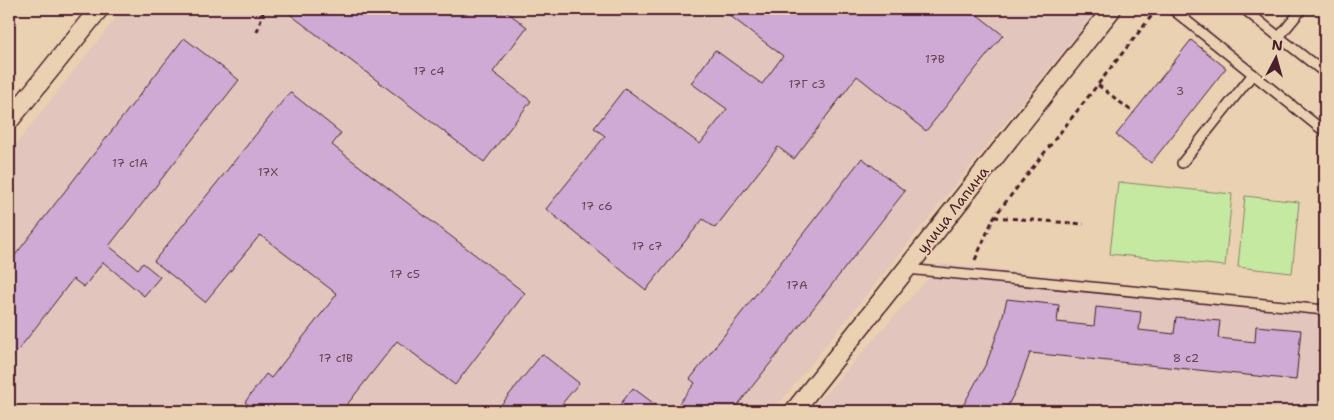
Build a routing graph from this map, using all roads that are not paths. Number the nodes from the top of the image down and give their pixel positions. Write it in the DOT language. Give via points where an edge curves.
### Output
graph roads {
  1 [pos="99,9"];
  2 [pos="1112,9"];
  3 [pos="1172,9"];
  4 [pos="1244,9"];
  5 [pos="1302,9"];
  6 [pos="1280,37"];
  7 [pos="1325,73"];
  8 [pos="1253,74"];
  9 [pos="9,121"];
  10 [pos="1325,132"];
  11 [pos="1182,163"];
  12 [pos="906,269"];
  13 [pos="1325,310"];
  14 [pos="794,411"];
  1 -- 9 [label="street"];
  2 -- 12 [label="street, улица Лапина"];
  3 -- 8 [label="lane"];
  4 -- 6 [label="lane"];
  5 -- 6 [label="lane"];
  6 -- 7 [label="lane"];
  8 -- 10 [label="lane"];
  8 -- 11 [label="lane"];
  12 -- 13 [label="lane"];
  12 -- 14 [label="street, улица Лапина"];
}
